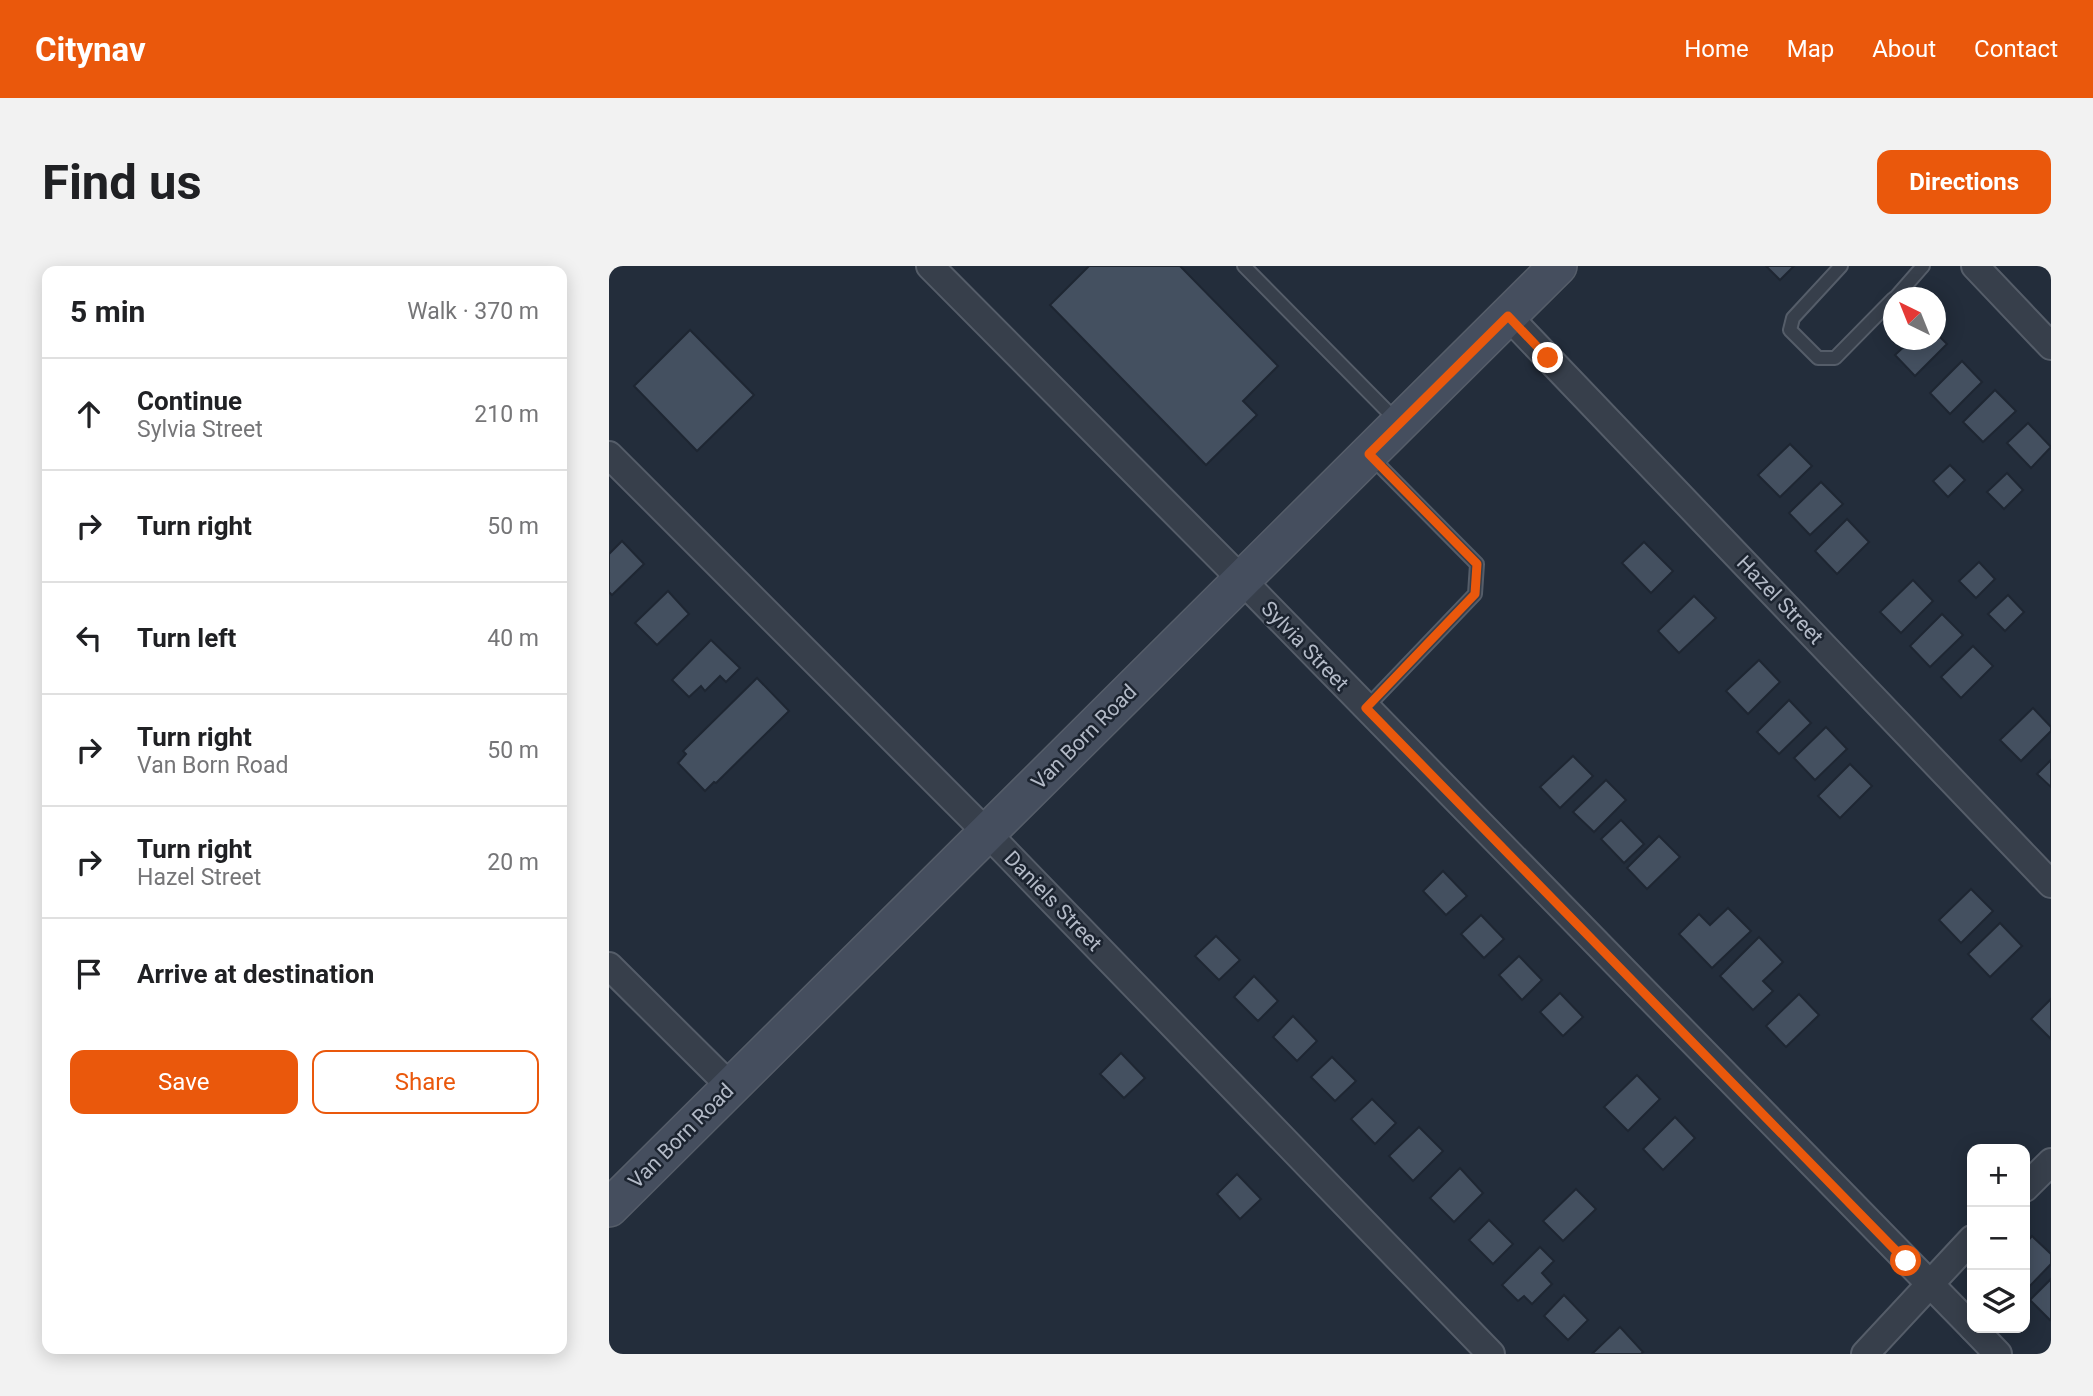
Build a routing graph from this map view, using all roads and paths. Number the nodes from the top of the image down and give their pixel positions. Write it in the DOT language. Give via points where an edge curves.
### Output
graph roads {
  1 [pos="930,266"];
  2 [pos="1244,266"];
  3 [pos="1558,266"];
  4 [pos="1841,266"];
  5 [pos="1923,266"];
  6 [pos="1975,266"];
  7 [pos="1904,287"];
  8 [pos="1883,309"];
  9 [pos="1508,316"];
  10 [pos="2051,346"];
  11 [pos="1400,424"];
  12 [pos="1369,454"];
  13 [pos="609,455"];
  14 [pos="1241,580"];
  15 [pos="1366,708"];
  16 [pos="987,833"];
  17 [pos="2051,884"];
  18 [pos="609,966"];
  19 [pos="731,1087"];
  20 [pos="2051,1162"];
  21 [pos="2030,1183"];
  22 [pos="609,1208"];
  23 [pos="1967,1245"];
  24 [pos="1929,1284"];
  25 [pos="1967,1321"];
  26 [pos="1979,1333"];
  27 [pos="1491,1354"];
  28 [pos="1865,1354"];
  29 [pos="1998,1354"];
  1 -- 14 [label="street, Sylvia Street"];
  2 -- 11 [label="lane"];
  3 -- 9 [label="main road, Van Born Road"];
  4 -- 8 [label="lane" via="1793,318 1790,330 1818,358 1835,358"];
  5 -- 7 [label="lane"];
  6 -- 10 [label="street"];
  9 -- 11 [label="main road, Van Born Road"];
  9 -- 17 [label="street, Hazel Street"];
  11 -- 12 [label="main road, Van Born Road"];
  12 -- 14 [label="main road, Van Born Road"];
  12 -- 15 [label="lane" via="1477,564 1475,594"];
  13 -- 16 [label="street, Daniels Street"];
  14 -- 15 [label="street, Sylvia Street"];
  14 -- 16 [label="main road, Van Born Road"];
  15 -- 24 [label="street, Sylvia Street"];
  16 -- 19 [label="main road, Van Born Road"];
  16 -- 27 [label="street, Daniels Street"];
  18 -- 19 [label="street"];
  19 -- 22 [label="main road, Van Born Road"];
  20 -- 21 [label="street"];
  23 -- 24 [label="street"];
  24 -- 25 [label="street, Sylvia Street"];
  24 -- 28 [label="street"];
  26 -- 29 [label="street, Sylvia Street"];
}
